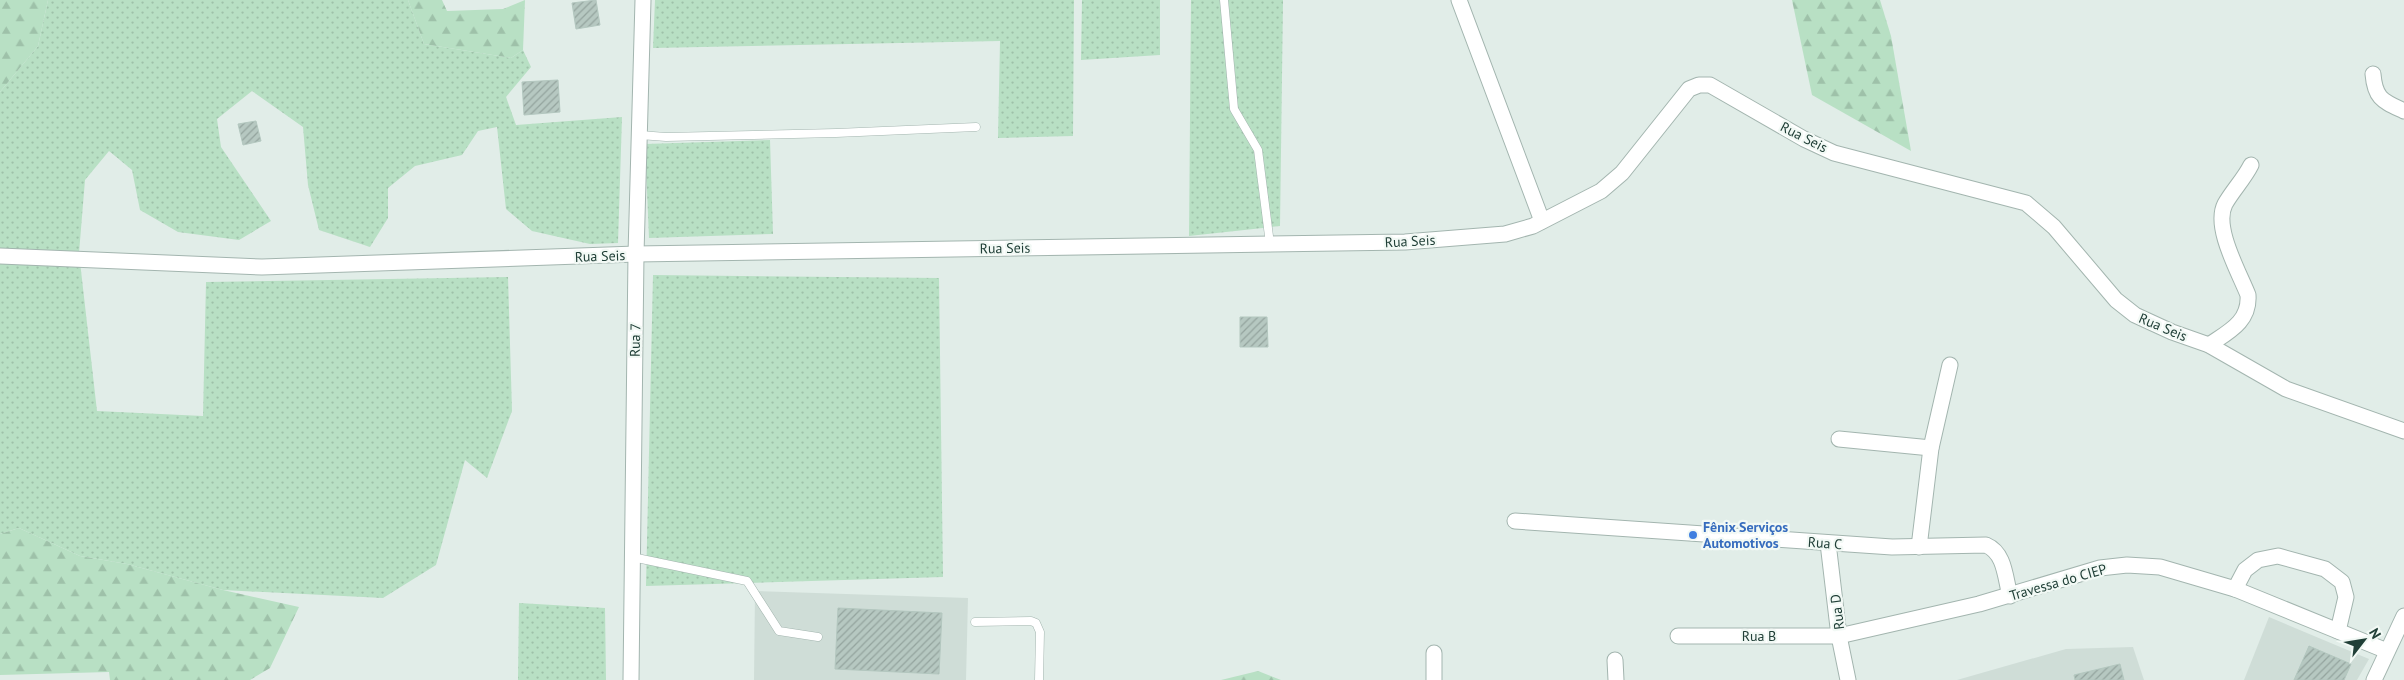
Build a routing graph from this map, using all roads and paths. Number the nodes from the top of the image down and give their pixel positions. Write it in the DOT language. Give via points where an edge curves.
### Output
graph roads {
  1 [pos="643,0"];
  2 [pos="1224,0"];
  3 [pos="1459,0"];
  4 [pos="2373,74"];
  5 [pos="2404,111"];
  6 [pos="976,127"];
  7 [pos="640,135"];
  8 [pos="2251,165"];
  9 [pos="1542,221"];
  10 [pos="1270,244"];
  11 [pos="636,254"];
  12 [pos="0,256"];
  13 [pos="2209,345"];
  14 [pos="1950,365"];
  15 [pos="2404,431"];
  16 [pos="1839,439"];
  17 [pos="1931,448"];
  18 [pos="1515,521"];
  19 [pos="1828,543"];
  20 [pos="1919,546"];
  21 [pos="632,557"];
  22 [pos="2235,589"];
  23 [pos="2010,596"];
  24 [pos="2404,616"];
  25 [pos="975,622"];
  26 [pos="2338,631"];
  27 [pos="1678,636"];
  28 [pos="1839,636"];
  29 [pos="818,638"];
  30 [pos="2387,651"];
  31 [pos="1434,653"];
  32 [pos="1615,660"];
  33 [pos="631,680"];
  34 [pos="1039,680"];
  35 [pos="1434,680"];
  36 [pos="1616,680"];
  37 [pos="1848,680"];
  38 [pos="2374,680"];
  1 -- 7 [label="street, Rua 7"];
  2 -- 10 [label="lane" via="1234,108 1258,150"];
  3 -- 9 [label="street"];
  4 -- 5 [label="street" via="2374,89 2382,100"];
  6 -- 7 [label="lane" via="826,134"];
  7 -- 11 [label="street, Rua 7"];
  8 -- 13 [label="street" via="2221,216 2224,235 2249,303 2243,321"];
  9 -- 10 [label="street, Rua Seis" via="1495,235 1406,242"];
  9 -- 13 [label="street, Rua Seis" via="1601,191 1622,173 1689,89 1710,85 1834,153 2026,203 2054,227 2116,300 2135,316"];
  10 -- 11 [label="street, Rua Seis"];
  11 -- 12 [label="street, Rua Seis" via="262,267"];
  11 -- 21 [label="street, Rua 7"];
  13 -- 15 [label="street, Rua Seis" via="2286,389"];
  14 -- 17 [label="street"];
  16 -- 17 [label="street"];
  17 -- 20 [label="street"];
  18 -- 19 [label="street, Rua C"];
  19 -- 20 [label="street, Rua C"];
  19 -- 28 [label="street, Rua D"];
  20 -- 23 [label="street, Rua C" via="1986,545 1994,549 2000,555"];
  21 -- 29 [label="lane" via="747,581 778,631"];
  21 -- 33 [label="street, Rua 7"];
  22 -- 23 [label="street, Travessa do CIEP" via="2160,567 2127,565 2100,568"];
  22 -- 26 [label="street, Travessa do CIEP"];
  22 -- 26 [label="street" via="2245,570 2258,560 2278,556 2325,568 2342,582 2346,597"];
  23 -- 28 [label="street, Travessa do CIEP"];
  24 -- 30 [label="street"];
  25 -- 34 [label="lane" via="1036,623 1040,632"];
  26 -- 30 [label="street, Travessa do CIEP"];
  27 -- 28 [label="street, Rua B"];
  28 -- 37 [label="street, Rua D"];
  30 -- 38 [label="street"];
  31 -- 35 [label="street"];
  32 -- 36 [label="street"];
}
